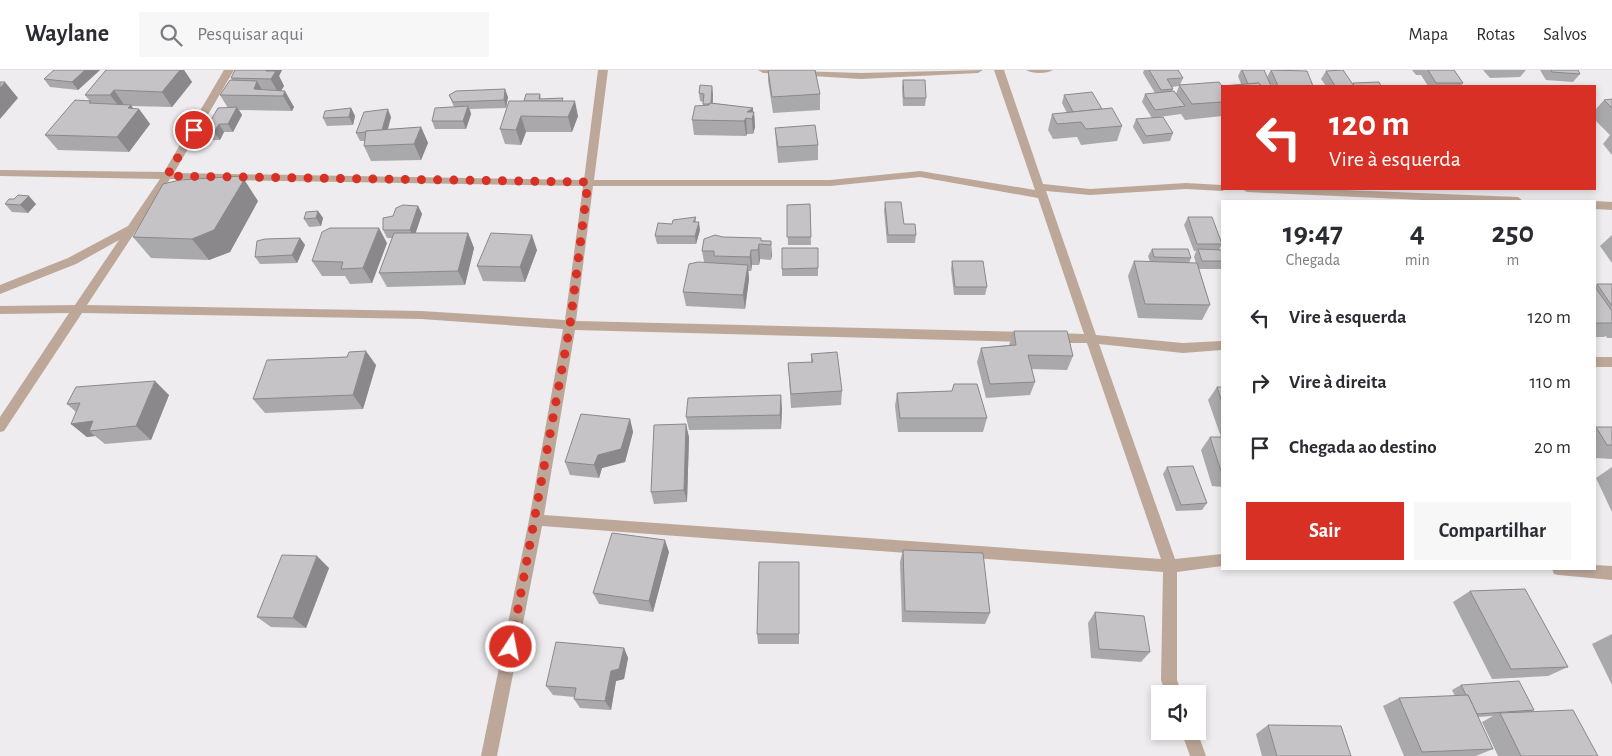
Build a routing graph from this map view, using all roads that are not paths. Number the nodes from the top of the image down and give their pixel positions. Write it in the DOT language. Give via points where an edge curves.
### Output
graph roads {
  1 [pos="229,70"];
  2 [pos="603,70"];
  3 [pos="763,70"];
  4 [pos="978,70"];
  5 [pos="999,70"];
  6 [pos="1031,70"];
  7 [pos="1048,70"];
  8 [pos="0,173"];
  9 [pos="167,176"];
  10 [pos="588,182"];
  11 [pos="1221,188"];
  12 [pos="1270,190"];
  13 [pos="1041,191"];
  14 [pos="1495,200"];
  15 [pos="1596,205"];
  16 [pos="1612,206"];
  17 [pos="132,228"];
  18 [pos="0,290"];
  19 [pos="78,309"];
  20 [pos="0,310"];
  21 [pos="570,325"];
  22 [pos="1092,338"];
  23 [pos="1221,345"];
  24 [pos="1596,362"];
  25 [pos="1612,362"];
  26 [pos="0,427"];
  27 [pos="536,520"];
  28 [pos="1221,560"];
  29 [pos="1170,566"];
  30 [pos="1572,570"];
  31 [pos="1612,573"];
  32 [pos="1171,685"];
  33 [pos="1192,740"];
  34 [pos="489,756"];
  35 [pos="1198,756"];
  1 -- 9 [label="street"];
  2 -- 10 [label="street"];
  3 -- 4 [label="street" via="862,76"];
  5 -- 13 [label="street"];
  6 -- 7 [label="street"];
  8 -- 9 [label="street"];
  9 -- 10 [label="street"];
  9 -- 17 [label="street"];
  10 -- 13 [label="street" via="830,183 920,174"];
  10 -- 21 [label="street"];
  11 -- 13 [label="street" via="1186,186 1090,192"];
  12 -- 14 [label="street"];
  13 -- 22 [label="street"];
  15 -- 16 [label="street"];
  17 -- 18 [label="street" via="72,261"];
  17 -- 19 [label="street"];
  19 -- 20 [label="street"];
  19 -- 21 [label="street" via="421,315"];
  19 -- 26 [label="street"];
  21 -- 22 [label="street"];
  21 -- 27 [label="street"];
  22 -- 23 [label="street" via="1183,348"];
  22 -- 29 [label="street"];
  24 -- 25 [label="street"];
  27 -- 29 [label="street"];
  27 -- 34 [label="street"];
  28 -- 29 [label="street"];
  29 -- 32 [label="street"];
  30 -- 31 [label="street"];
  33 -- 35 [label="street"];
}
